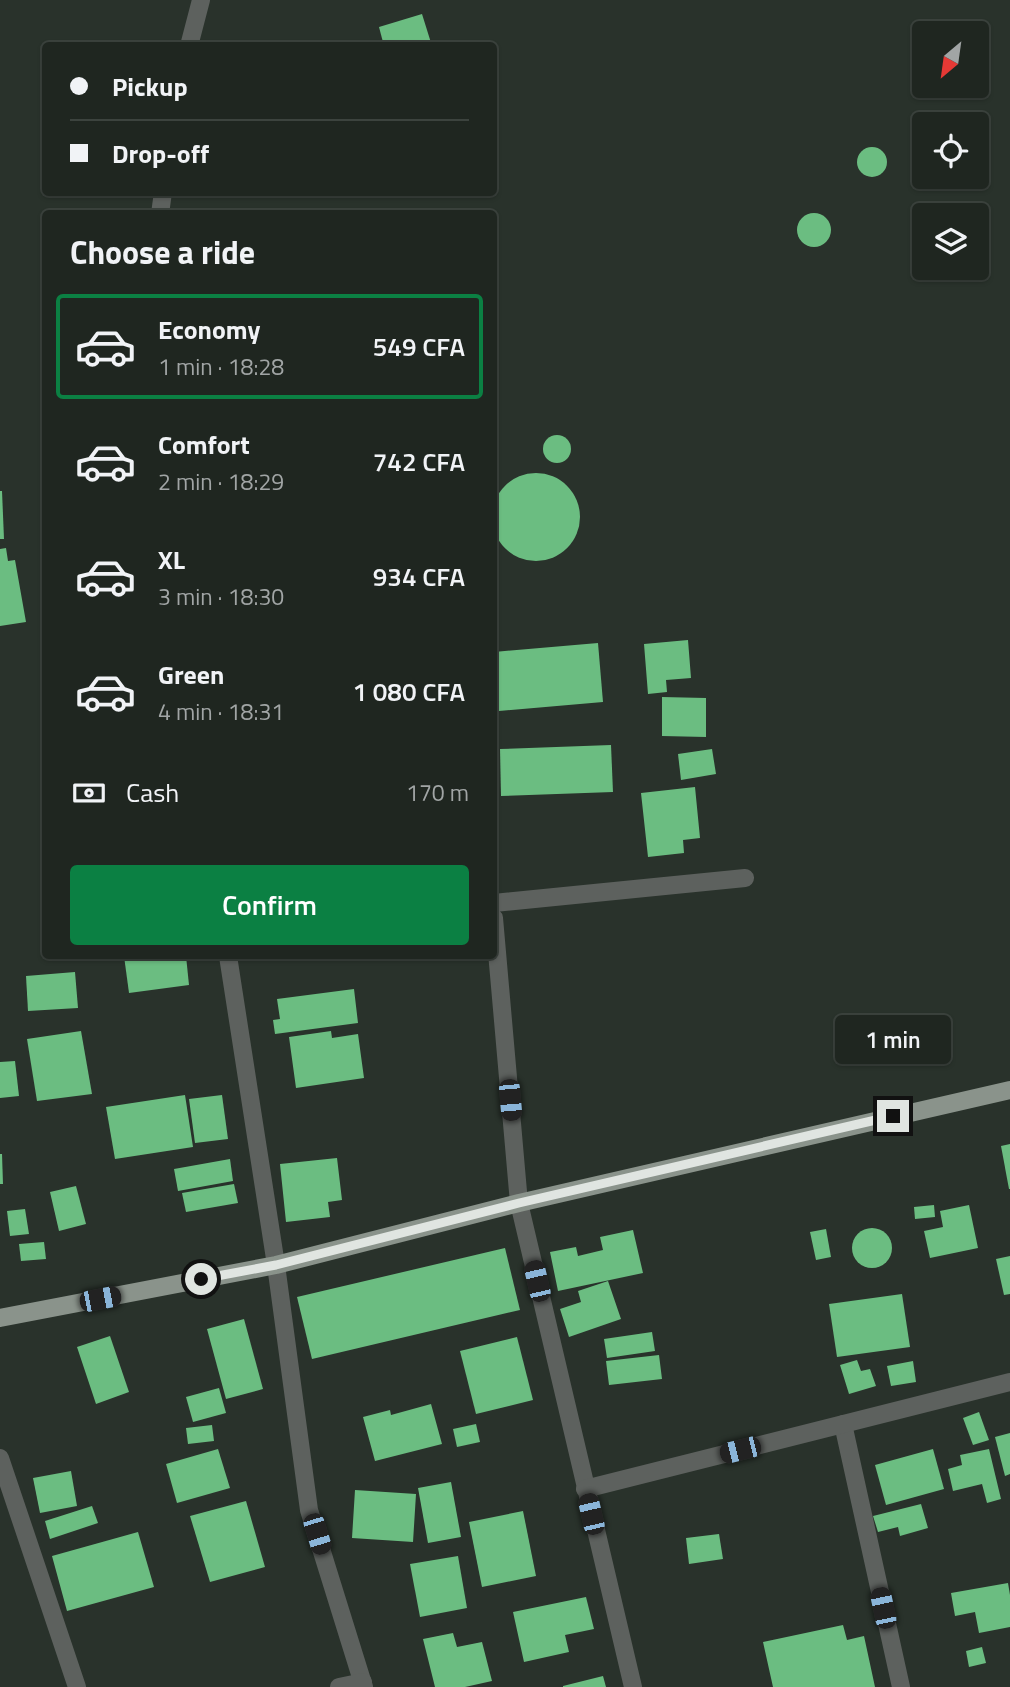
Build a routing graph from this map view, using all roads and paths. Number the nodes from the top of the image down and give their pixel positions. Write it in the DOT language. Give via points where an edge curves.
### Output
graph roads {
  1 [pos="201,0"];
  2 [pos="190,42"];
  3 [pos="745,878"];
  4 [pos="497,903"];
  5 [pos="497,952"];
  6 [pos="228,959"];
  7 [pos="1010,1090"];
  8 [pos="519,1203"];
  9 [pos="276,1265"];
  10 [pos="0,1318"];
  11 [pos="1010,1382"];
  12 [pos="843,1424"];
  13 [pos="0,1458"];
  14 [pos="586,1489"];
  15 [pos="363,1685"];
  16 [pos="77,1687"];
  17 [pos="339,1687"];
  18 [pos="633,1687"];
  19 [pos="901,1687"];
  1 -- 2 [label="street"];
  3 -- 4 [label="street"];
  5 -- 8 [label="street"];
  6 -- 9 [label="street"];
  7 -- 8 [label="main road"];
  8 -- 9 [label="main road"];
  8 -- 14 [label="street"];
  9 -- 10 [label="main road"];
  9 -- 15 [label="street" via="309,1510"];
  11 -- 12 [label="street"];
  12 -- 14 [label="street"];
  12 -- 19 [label="street"];
  13 -- 16 [label="street"];
  14 -- 18 [label="street"];
  15 -- 17 [label="street"];
}
